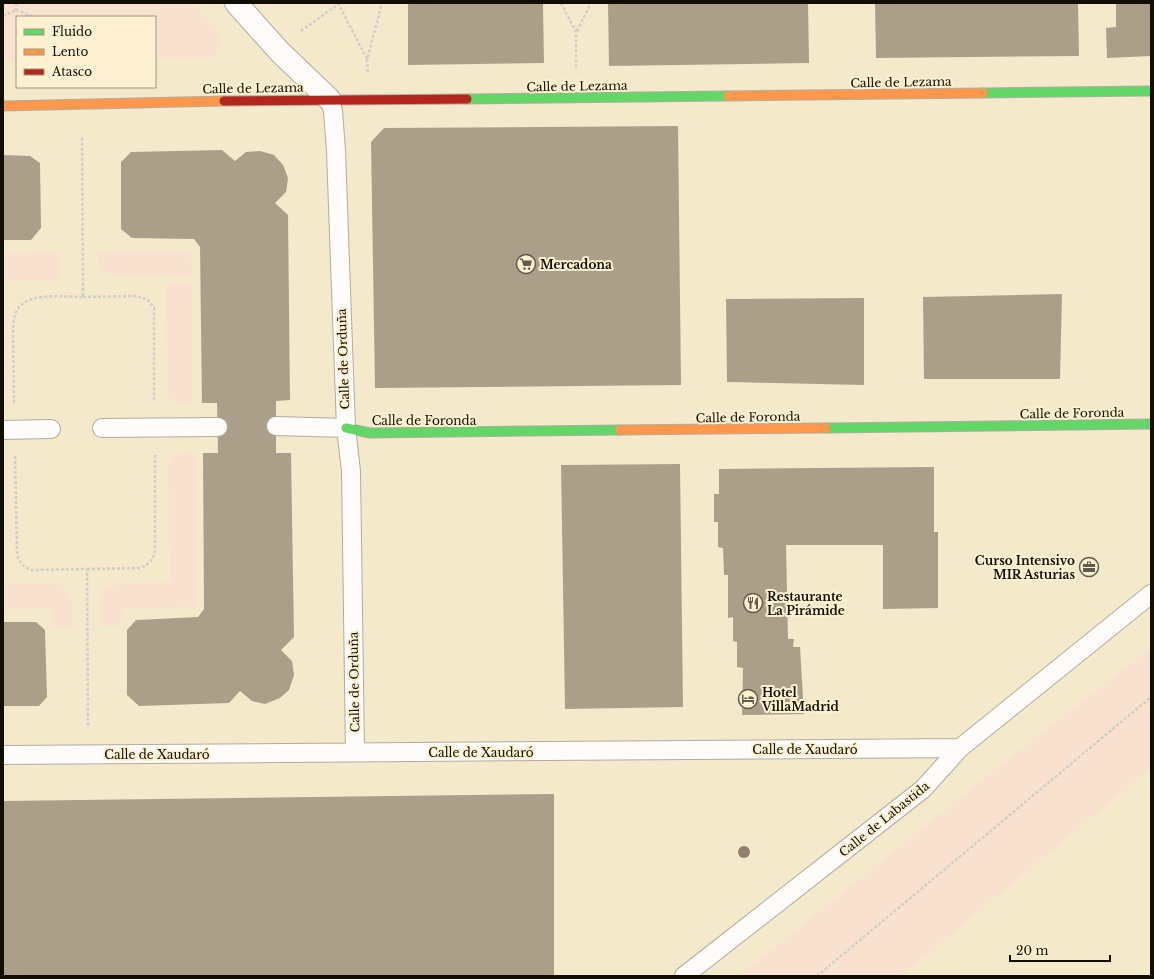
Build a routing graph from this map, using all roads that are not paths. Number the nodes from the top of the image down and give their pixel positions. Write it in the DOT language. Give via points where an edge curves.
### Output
graph roads {
  1 [pos="236,3"];
  2 [pos="1151,91"];
  3 [pos="329,99"];
  4 [pos="3,106"];
  5 [pos="1151,424"];
  6 [pos="276,426"];
  7 [pos="218,427"];
  8 [pos="102,428"];
  9 [pos="346,428"];
  10 [pos="51,429"];
  11 [pos="3,430"];
  12 [pos="1151,594"];
  13 [pos="960,748"];
  14 [pos="355,752"];
  15 [pos="3,756"];
  16 [pos="684,976"];
  1 -- 3 [label="street" via="280,52"];
  2 -- 3 [label="street, Calle de Lezama"];
  3 -- 4 [label="street, Calle de Lezama"];
  3 -- 9 [label="lane, Calle de Orduña" via="333,111 336,151"];
  5 -- 9 [label="street, Calle de Foronda" via="378,433"];
  6 -- 9 [label="lane"];
  7 -- 8 [label="lane"];
  9 -- 14 [label="lane, Calle de Orduña" via="351,471"];
  10 -- 11 [label="lane"];
  12 -- 13 [label="lane, Calle de Labastida"];
  13 -- 14 [label="lane, Calle de Xaudaró"];
  13 -- 16 [label="lane, Calle de Labastida" via="924,789"];
  14 -- 15 [label="lane, Calle de Xaudaró"];
}
